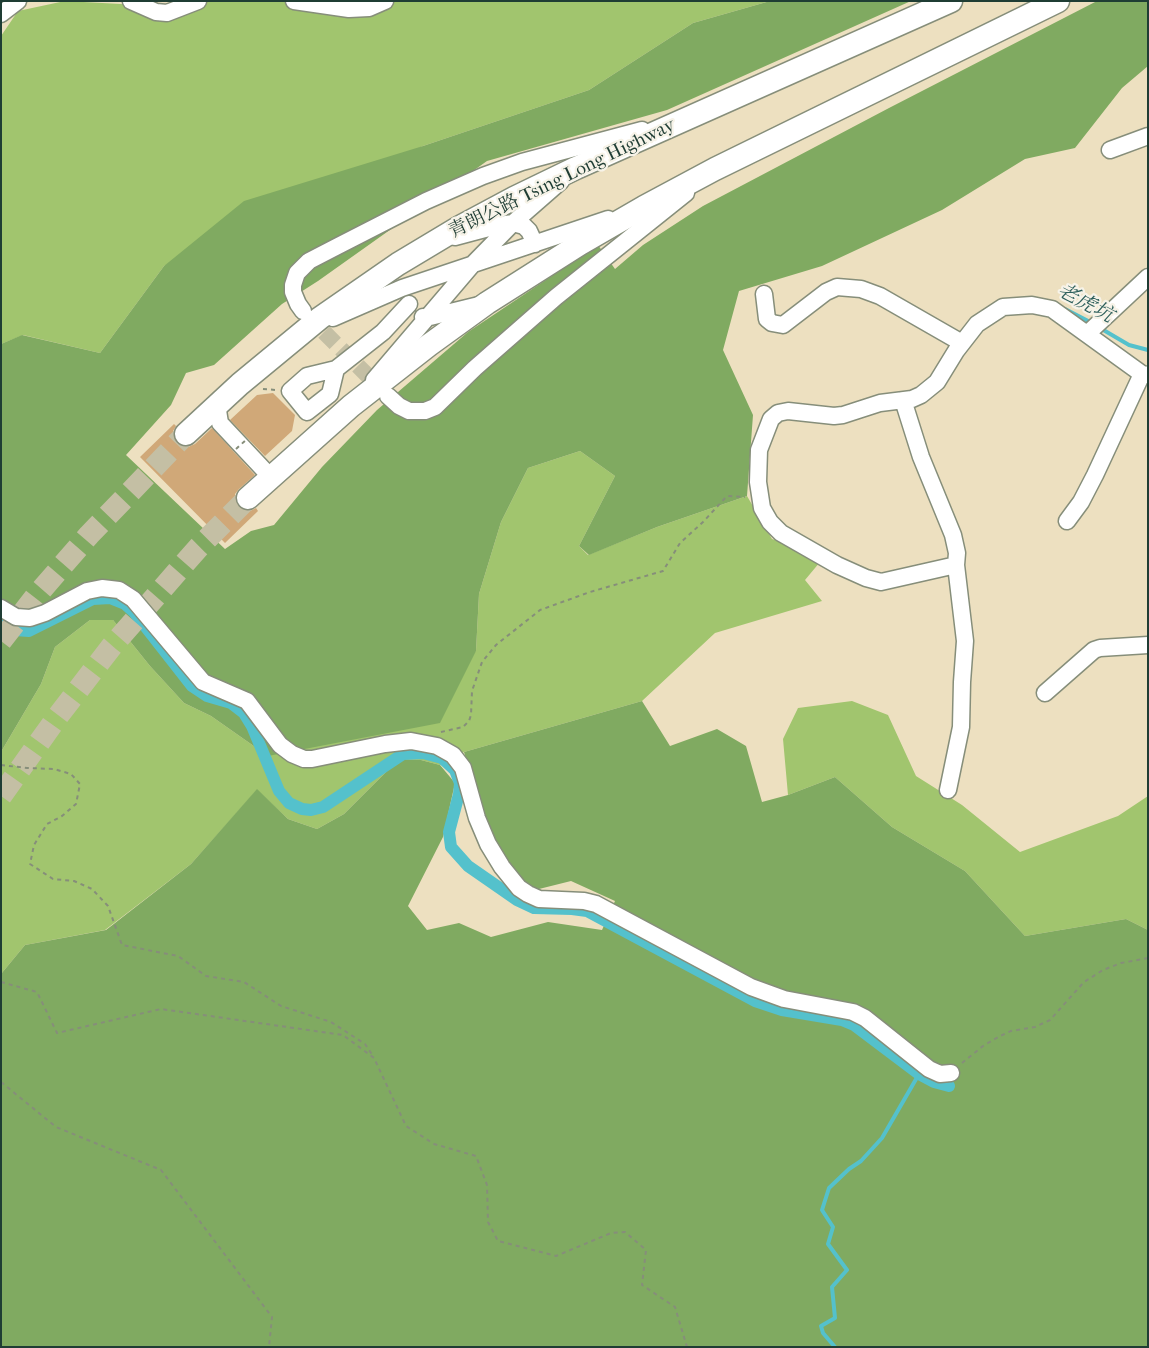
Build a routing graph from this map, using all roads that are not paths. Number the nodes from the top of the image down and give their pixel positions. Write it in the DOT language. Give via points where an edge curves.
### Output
graph roads {
  1 [pos="18,1"];
  2 [pos="131,1"];
  3 [pos="198,1"];
  4 [pos="294,1"];
  5 [pos="385,1"];
  6 [pos="951,1"];
  7 [pos="1058,1"];
  8 [pos="1,14"];
  9 [pos="687,119"];
  10 [pos="1148,136"];
  11 [pos="1110,150"];
  12 [pos="576,168"];
  13 [pos="715,169"];
  14 [pos="644,207"];
  15 [pos="513,224"];
  16 [pos="432,243"];
  17 [pos="535,244"];
  18 [pos="472,265"];
  19 [pos="1148,277"];
  20 [pos="402,288"];
  21 [pos="764,294"];
  22 [pos="487,303"];
  23 [pos="303,311"];
  24 [pos="418,312"];
  25 [pos="1089,332"];
  26 [pos="300,334"];
  27 [pos="962,343"];
  28 [pos="336,369"];
  29 [pos="1145,375"];
  30 [pos="385,389"];
  31 [pos="903,400"];
  32 [pos="217,404"];
  33 [pos="351,406"];
  34 [pos="186,434"];
  35 [pos="274,474"];
  36 [pos="248,498"];
  37 [pos="1067,522"];
  38 [pos="956,565"];
  39 [pos="1,608"];
  40 [pos="1148,645"];
  41 [pos="1045,693"];
  42 [pos="948,790"];
  43 [pos="951,1072"];
  1 -- 8 [label="street"];
  2 -- 3 [label="street" via="156,12 167,13"];
  4 -- 5 [label="street" via="349,10 369,8"];
  6 -- 9 [label="highway, 青朗公路 Tsing Long Highway"];
  7 -- 13 [label="highway"];
  9 -- 12 [label="highway, 青朗公路 Tsing Long Highway"];
  9 -- 23 [label="street" via="505,168 460,185 394,217 300,268 294,279 293,292"];
  10 -- 11 [label="street"];
  12 -- 15 [label="street"];
  12 -- 16 [label="highway, 青朗公路 Tsing Long Highway"];
  13 -- 14 [label="highway"];
  13 -- 30 [label="street" via="550,302 435,407 408,411 399,406"];
  14 -- 17 [label="street"];
  14 -- 22 [label="highway"];
  15 -- 16 [label="street"];
  15 -- 17 [label="street" via="524,226"];
  15 -- 18 [label="street"];
  16 -- 26 [label="highway, 青朗公路 Tsing Long Highway" via="365,286"];
  17 -- 18 [label="street"];
  18 -- 20 [label="street"];
  18 -- 24 [label="street"];
  19 -- 25 [label="street"];
  20 -- 24 [label="street"];
  20 -- 26 [label="street"];
  21 -- 27 [label="street" via="767,319 772,324 783,325 826,292 837,287 862,289"];
  22 -- 24 [label="street"];
  22 -- 30 [label="highway" via="429,345"];
  24 -- 28 [label="street" via="384,332"];
  24 -- 33 [label="street"];
  25 -- 27 [label="street" via="1052,309 1032,305 1003,307 977,324"];
  25 -- 29 [label="street"];
  26 -- 32 [label="highway, 青朗公路 Tsing Long Highway"];
  27 -- 31 [label="street" via="936,382 921,395"];
  28 -- 28 [label="street" via="330,394 307,412 290,392 307,376"];
  29 -- 37 [label="street" via="1081,502"];
  30 -- 33 [label="highway"];
  31 -- 38 [label="street" via="921,457 953,536"];
  31 -- 38 [label="street" via="834,416 791,411 776,414 759,450 757,473 762,508 781,534 866,578 891,581"];
  32 -- 34 [label="highway, 青朗公路 Tsing Long Highway"];
  32 -- 35 [label="street" via="220,423 265,471"];
  33 -- 35 [label="highway"];
  35 -- 36 [label="highway"];
  38 -- 42 [label="street" via="966,641 960,727"];
  39 -- 43 [label="street" via="16,617 30,618 87,591 102,588 118,590 133,599 203,682 247,701 280,745 292,754 312,760 411,741 431,744 453,755 463,768 476,818 488,844 519,888 528,894 539,899 596,904 751,987 784,999 853,1012 929,1069 940,1074"];
  40 -- 41 [label="street" via="1094,650"];
}
